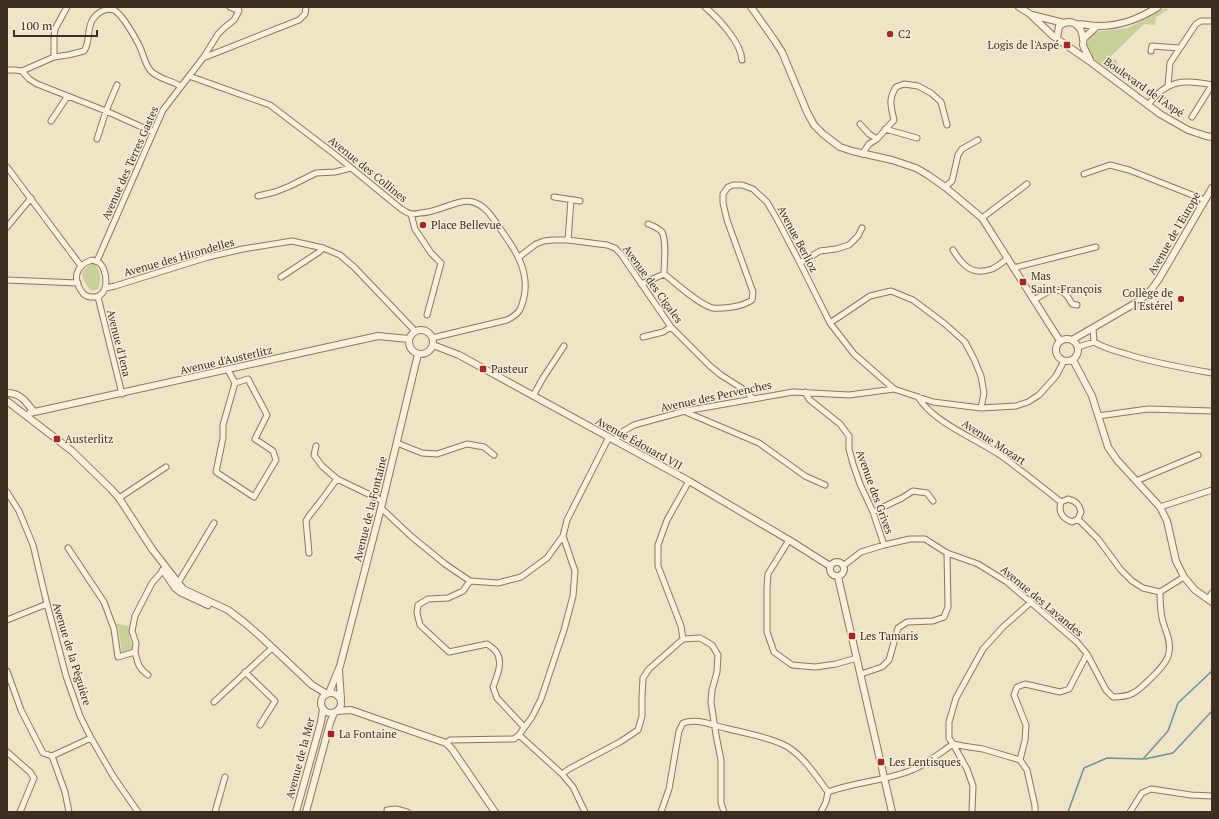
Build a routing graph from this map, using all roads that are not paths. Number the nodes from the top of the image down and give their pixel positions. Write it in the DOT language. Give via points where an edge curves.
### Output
graph roads {
  1 [pos="67,7"];
  2 [pos="230,7"];
  3 [pos="306,7"];
  4 [pos="705,7"];
  5 [pos="751,7"];
  6 [pos="1019,7"];
  7 [pos="1158,7"];
  8 [pos="238,9"];
  9 [pos="1030,14"];
  10 [pos="1212,21"];
  11 [pos="1064,23"];
  12 [pos="1076,24"];
  13 [pos="1097,26"];
  14 [pos="1057,38"];
  15 [pos="1083,40"];
  16 [pos="1070,47"];
  17 [pos="1180,48"];
  18 [pos="1151,51"];
  19 [pos="54,57"];
  20 [pos="203,58"];
  21 [pos="742,60"];
  22 [pos="1092,63"];
  23 [pos="7,70"];
  24 [pos="22,71"];
  25 [pos="189,76"];
  26 [pos="117,85"];
  27 [pos="1212,85"];
  28 [pos="180,86"];
  29 [pos="1168,86"];
  30 [pos="67,97"];
  31 [pos="1148,105"];
  32 [pos="106,111"];
  33 [pos="1192,117"];
  34 [pos="51,120"];
  35 [pos="860,124"];
  36 [pos="947,125"];
  37 [pos="885,128"];
  38 [pos="153,132"];
  39 [pos="1209,137"];
  40 [pos="917,138"];
  41 [pos="877,139"];
  42 [pos="97,140"];
  43 [pos="978,140"];
  44 [pos="1212,141"];
  45 [pos="862,154"];
  46 [pos="7,167"];
  47 [pos="351,168"];
  48 [pos="1084,174"];
  49 [pos="1027,184"];
  50 [pos="945,187"];
  51 [pos="1212,188"];
  52 [pos="258,196"];
  53 [pos="554,197"];
  54 [pos="31,198"];
  55 [pos="572,200"];
  56 [pos="1205,200"];
  57 [pos="580,202"];
  58 [pos="411,214"];
  59 [pos="982,218"];
  60 [pos="648,224"];
  61 [pos="7,227"];
  62 [pos="862,228"];
  63 [pos="568,240"];
  64 [pos="1096,247"];
  65 [pos="323,248"];
  66 [pos="953,250"];
  67 [pos="519,257"];
  68 [pos="1008,258"];
  69 [pos="97,261"];
  70 [pos="800,263"];
  71 [pos="81,266"];
  72 [pos="1013,268"];
  73 [pos="664,274"];
  74 [pos="281,277"];
  75 [pos="7,280"];
  76 [pos="78,283"];
  77 [pos="641,284"];
  78 [pos="106,288"];
  79 [pos="98,297"];
  80 [pos="1034,300"];
  81 [pos="1078,305"];
  82 [pos="427,315"];
  83 [pos="830,323"];
  84 [pos="671,327"];
  85 [pos="1093,328"];
  86 [pos="415,331"];
  87 [pos="643,337"];
  88 [pos="432,338"];
  89 [pos="409,340"];
  90 [pos="1072,340"];
  91 [pos="1060,341"];
  92 [pos="1094,342"];
  93 [pos="433,345"];
  94 [pos="564,346"];
  95 [pos="1078,347"];
  96 [pos="418,354"];
  97 [pos="1064,360"];
  98 [pos="1073,360"];
  99 [pos="228,370"];
  100 [pos="1212,373"];
  101 [pos="235,383"];
  102 [pos="894,389"];
  103 [pos="804,392"];
  104 [pos="7,393"];
  105 [pos="122,394"];
  106 [pos="533,396"];
  107 [pos="918,396"];
  108 [pos="752,398"];
  109 [pos="7,401"];
  110 [pos="981,408"];
  111 [pos="48,409"];
  112 [pos="685,410"];
  113 [pos="1212,411"];
  114 [pos="34,412"];
  115 [pos="27,416"];
  116 [pos="1098,416"];
  117 [pos="33,420"];
  118 [pos="611,439"];
  119 [pos="397,443"];
  120 [pos="316,446"];
  121 [pos="494,455"];
  122 [pos="1198,455"];
  123 [pos="166,467"];
  124 [pos="337,479"];
  125 [pos="689,481"];
  126 [pos="1136,481"];
  127 [pos="825,485"];
  128 [pos="1212,490"];
  129 [pos="7,492"];
  130 [pos="118,498"];
  131 [pos="383,501"];
  132 [pos="933,501"];
  133 [pos="1061,502"];
  134 [pos="1160,507"];
  135 [pos="381,508"];
  136 [pos="873,512"];
  137 [pos="1078,519"];
  138 [pos="214,522"];
  139 [pos="563,536"];
  140 [pos="789,540"];
  141 [pos="884,545"];
  142 [pos="68,548"];
  143 [pos="309,553"];
  144 [pos="947,553"];
  145 [pos="830,566"];
  146 [pos="843,566"];
  147 [pos="165,569"];
  148 [pos="838,577"];
  149 [pos="1184,577"];
  150 [pos="470,581"];
  151 [pos="178,583"];
  152 [pos="1160,592"];
  153 [pos="1212,593"];
  154 [pos="1210,601"];
  155 [pos="1031,602"];
  156 [pos="46,604"];
  157 [pos="237,617"];
  158 [pos="7,620"];
  159 [pos="682,639"];
  160 [pos="272,648"];
  161 [pos="135,652"];
  162 [pos="1087,654"];
  163 [pos="857,658"];
  164 [pos="339,669"];
  165 [pos="7,672"];
  166 [pos="246,672"];
  167 [pos="861,674"];
  168 [pos="148,675"];
  169 [pos="312,685"];
  170 [pos="328,694"];
  171 [pos="322,700"];
  172 [pos="341,700"];
  173 [pos="214,702"];
  174 [pos="323,709"];
  175 [pos="351,710"];
  176 [pos="336,712"];
  177 [pos="260,725"];
  178 [pos="714,725"];
  179 [pos="524,727"];
  180 [pos="519,735"];
  181 [pos="91,738"];
  182 [pos="446,743"];
  183 [pos="953,744"];
  184 [pos="7,752"];
  185 [pos="52,756"];
  186 [pos="1020,760"];
  187 [pos="562,774"];
  188 [pos="226,777"];
  189 [pos="885,778"];
  190 [pos="828,792"];
  191 [pos="1212,796"];
  192 [pos="387,810"];
  193 [pos="20,812"];
  194 [pos="69,812"];
  195 [pos="138,812"];
  196 [pos="214,812"];
  197 [pos="296,812"];
  198 [pos="306,812"];
  199 [pos="407,812"];
  200 [pos="496,812"];
  201 [pos="585,812"];
  202 [pos="661,812"];
  203 [pos="724,812"];
  204 [pos="821,812"];
  205 [pos="892,812"];
  206 [pos="972,812"];
  207 [pos="1035,812"];
  208 [pos="1130,812"];
  1 -- 19 [label="street" via="55,29"];
  2 -- 8 [label="street"];
  3 -- 20 [label="street" via="305,14 299,20"];
  4 -- 21 [label="street" via="730,34 742,54"];
  5 -- 45 [label="street" via="782,52 814,125 840,147"];
  6 -- 9 [label="street"];
  7 -- 13 [label="street" via="1127,23"];
  8 -- 20 [label="street, Avenue des Terres Gastes" via="234,20 218,34"];
  9 -- 11 [label="street"];
  9 -- 14 [label="street"];
  10 -- 17 [label="street" via="1201,21 1196,24"];
  11 -- 12 [label="street"];
  11 -- 14 [label="street" via="1059,26"];
  12 -- 13 [label="street"];
  12 -- 15 [label="street"];
  13 -- 15 [label="street"];
  14 -- 16 [label="street"];
  15 -- 16 [label="street" via="1080,45"];
  15 -- 22 [label="street, Boulevard de l'Aspé"];
  16 -- 22 [label="street, Boulevard de l'Aspé"];
  17 -- 18 [label="street" via="1152,46"];
  17 -- 29 [label="street" via="1170,63"];
  19 -- 24 [label="street"];
  19 -- 28 [label="street" via="84,51 93,19 101,11 114,10 121,16 138,44 150,70"];
  20 -- 25 [label="street, Avenue des Terres Gastes"];
  22 -- 31 [label="street, Boulevard de l'Aspé"];
  23 -- 24 [label="street"];
  24 -- 30 [label="street" via="29,79"];
  25 -- 28 [label="street, Avenue des Terres Gastes"];
  25 -- 47 [label="street, Avenue des Collines" via="270,105"];
  26 -- 32 [label="street"];
  27 -- 29 [label="street" via="1196,82"];
  27 -- 33 [label="street"];
  28 -- 38 [label="street, Avenue des Terres Gastes" via="163,110"];
  29 -- 31 [label="street" via="1156,94"];
  30 -- 32 [label="street"];
  30 -- 34 [label="street"];
  31 -- 39 [label="street, Boulevard de l'Aspé" via="1188,130"];
  32 -- 38 [label="street"];
  32 -- 42 [label="street"];
  35 -- 41 [label="street"];
  36 -- 37 [label="street" via="941,102 918,86 904,84 896,87 891,96 894,120"];
  37 -- 40 [label="street"];
  37 -- 41 [label="street"];
  38 -- 69 [label="street, Avenue des Terres Gastes"];
  39 -- 44 [label="street, Boulevard de l'Aspé"];
  41 -- 45 [label="street" via="869,144"];
  43 -- 50 [label="street" via="962,149 955,163 952,181"];
  45 -- 50 [label="street" via="916,168"];
  46 -- 54 [label="street"];
  47 -- 52 [label="street" via="316,174 275,192"];
  47 -- 58 [label="street, Avenue des Collines"];
  48 -- 56 [label="street" via="1110,165"];
  49 -- 59 [label="street"];
  50 -- 59 [label="street"];
  51 -- 56 [label="street, Avenue de l'Europe"];
  53 -- 55 [label="street"];
  54 -- 61 [label="street"];
  54 -- 71 [label="street"];
  55 -- 57 [label="street"];
  55 -- 63 [label="street"];
  56 -- 85 [label="street, Avenue de l'Europe" via="1160,279 1151,290 1139,301"];
  58 -- 67 [label="street, Avenue des Collines" via="439,210 462,202 474,202 483,207 495,221"];
  58 -- 82 [label="street" via="415,229 441,262"];
  59 -- 68 [label="street"];
  60 -- 73 [label="street" via="662,232 664,238"];
  62 -- 70 [label="street" via="849,245 820,251"];
  63 -- 67 [label="street, Avenue des Cigales" via="544,241"];
  63 -- 77 [label="street, Avenue des Cigales" via="615,248"];
  64 -- 72 [label="street"];
  65 -- 74 [label="street"];
  65 -- 78 [label="street, Avenue des Hirondelles" via="292,241 243,248"];
  65 -- 86 [label="street, Avenue des Hirondelles" via="340,255 354,267"];
  66 -- 68 [label="street" via="960,263 970,270 992,269"];
  67 -- 88 [label="street, Avenue des Collines" via="526,290 522,308 515,316"];
  68 -- 72 [label="street"];
  69 -- 71 [label="street" via="92,260"];
  69 -- 78 [label="street" via="101,264 106,277"];
  70 -- 73 [label="street, Avenue Berlioz" via="767,202 753,189 732,185 723,194 723,203 753,292 752,300 735,306 712,308"];
  70 -- 83 [label="street, Avenue Berlioz"];
  71 -- 76 [label="street" via="76,275"];
  72 -- 80 [label="street"];
  73 -- 77 [label="street"];
  75 -- 76 [label="street"];
  76 -- 79 [label="street" via="84,294"];
  77 -- 84 [label="street, Avenue des Cigales"];
  78 -- 79 [label="street"];
  79 -- 105 [label="street, Avenue d'Iena"];
  80 -- 81 [label="street" via="1048,291 1060,290 1072,304"];
  80 -- 91 [label="street"];
  83 -- 102 [label="street, Avenue Berlioz" via="854,354"];
  83 -- 110 [label="street" via="870,296 891,291 913,300 965,342 981,376 984,393"];
  84 -- 87 [label="street" via="663,332"];
  84 -- 108 [label="street, Avenue des Cigales" via="710,366"];
  85 -- 90 [label="street, Avenue de l'Europe"];
  85 -- 92 [label="street"];
  86 -- 88 [label="street" via="426,331"];
  86 -- 89 [label="street"];
  88 -- 93 [label="street"];
  89 -- 96 [label="street" via="411,350"];
  89 -- 99 [label="street, Avenue d'Austerlitz" via="378,336"];
  90 -- 91 [label="street"];
  90 -- 95 [label="street"];
  91 -- 97 [label="street" via="1056,352"];
  92 -- 95 [label="street"];
  92 -- 100 [label="street" via="1142,359"];
  93 -- 96 [label="street" via="425,354"];
  93 -- 106 [label="street, Avenue Édouard VII" via="459,355"];
  94 -- 106 [label="street"];
  95 -- 98 [label="street" via="1078,354"];
  96 -- 119 [label="street, Avenue de la Fontaine"];
  97 -- 98 [label="street"];
  97 -- 110 [label="street" via="1048,386 1028,402 1016,406"];
  98 -- 116 [label="street" via="1092,396"];
  99 -- 101 [label="street"];
  99 -- 105 [label="street, Avenue d'Austerlitz"];
  101 -- 101 [label="street" via="223,425 216,472 254,498 276,460 273,451 255,439 267,416 264,409 248,379"];
  102 -- 103 [label="street, Avenue des Pervenches" via="849,394"];
  102 -- 107 [label="street"];
  103 -- 108 [label="street, Avenue des Pervenches"];
  103 -- 136 [label="street, Avenue des Grives" via="840,424 849,436 852,464"];
  104 -- 114 [label="street" via="14,393 25,400"];
  105 -- 111 [label="street, Avenue d'Austerlitz"];
  106 -- 118 [label="street, Avenue Édouard VII"];
  107 -- 110 [label="street" via="933,402"];
  107 -- 133 [label="street, Avenue Mozart" via="924,406 936,415 999,454"];
  108 -- 112 [label="street, Avenue des Pervenches"];
  109 -- 115 [label="street"];
  111 -- 114 [label="street, Avenue d'Austerlitz"];
  111 -- 117 [label="street, Avenue d'Austerlitz"];
  112 -- 118 [label="street, Avenue des Pervenches" via="634,425"];
  112 -- 127 [label="street" via="759,443 805,476"];
  113 -- 116 [label="street" via="1148,409"];
  114 -- 115 [label="street, Avenue d'Austerlitz"];
  115 -- 117 [label="street"];
  116 -- 126 [label="street" via="1108,447"];
  117 -- 130 [label="street" via="72,451"];
  118 -- 125 [label="street, Avenue Édouard VII"];
  118 -- 139 [label="street" via="567,520"];
  119 -- 121 [label="street" via="422,453 437,454 467,444 484,447"];
  119 -- 131 [label="street, Avenue de la Fontaine"];
  120 -- 124 [label="street" via="314,455"];
  122 -- 126 [label="street"];
  123 -- 130 [label="street"];
  124 -- 131 [label="street"];
  124 -- 143 [label="street" via="306,521"];
  125 -- 140 [label="street, Avenue Édouard VII"];
  125 -- 159 [label="street" via="667,520 658,545 658,566 681,626"];
  126 -- 134 [label="street"];
  128 -- 134 [label="street"];
  129 -- 156 [label="street, Avenue de la Péguière" via="19,510 33,545"];
  130 -- 147 [label="street"];
  131 -- 135 [label="street, Avenue de la Fontaine"];
  132 -- 136 [label="street" via="927,493 913,491"];
  133 -- 137 [label="street" via="1061,515 1072,522"];
  133 -- 137 [label="street" via="1068,499 1080,505 1082,512"];
  134 -- 149 [label="street" via="1167,521 1176,561"];
  135 -- 150 [label="street" via="412,537"];
  135 -- 164 [label="street, Avenue de la Fontaine"];
  136 -- 141 [label="street, Avenue des Grives"];
  137 -- 152 [label="street" via="1132,581 1143,588"];
  138 -- 151 [label="street"];
  139 -- 150 [label="street" via="547,558 521,577 498,583"];
  139 -- 179 [label="street" via="575,571 573,596 541,699"];
  140 -- 145 [label="street, Avenue Édouard VII"];
  140 -- 163 [label="street" via="768,574 766,588 767,632 774,652 792,666 814,667"];
  141 -- 144 [label="street, Avenue des Lavandes" via="910,539 925,539"];
  141 -- 146 [label="street, Avenue des Lavandes" via="861,552"];
  142 -- 161 [label="street" via="104,602 114,629 118,657"];
  144 -- 155 [label="street, Avenue des Lavandes" via="978,564 1007,582"];
  144 -- 167 [label="street" via="948,608 944,617 933,621 907,622 898,628 888,660 882,667"];
  145 -- 146 [label="street" via="836,562"];
  145 -- 148 [label="street, Avenue Édouard VII" via="830,572"];
  146 -- 148 [label="street" via="843,573"];
  147 -- 151 [label="street"];
  147 -- 157 [label="street" via="180,592"];
  147 -- 161 [label="street" via="152,583 135,616 132,630 136,643"];
  148 -- 163 [label="street, Avenue Édouard VII"];
  149 -- 152 [label="street"];
  149 -- 154 [label="street" via="1195,590"];
  150 -- 179 [label="street" via="463,591 448,598 428,599 418,605 420,625 449,652 487,644 497,651 498,674 493,687 498,698"];
  151 -- 157 [label="street" via="186,591 228,610"];
  152 -- 162 [label="street, Avenue des Lavandes" via="1160,608 1168,637 1169,653 1162,666 1136,693 1113,697 1106,690"];
  153 -- 154 [label="street"];
  155 -- 162 [label="street, Avenue des Lavandes"];
  155 -- 183 [label="street" via="983,649 956,698 949,722 949,738"];
  156 -- 158 [label="street"];
  156 -- 181 [label="street, Avenue de la Péguière" via="66,676"];
  157 -- 160 [label="street"];
  159 -- 178 [label="street" via="700,638 712,644 718,655 711,702"];
  159 -- 187 [label="street" via="649,669 643,678 642,716 638,730"];
  160 -- 166 [label="street"];
  160 -- 169 [label="street"];
  161 -- 168 [label="street" via="139,667"];
  162 -- 186 [label="street" via="1069,689 1060,692 1025,684 1017,687 1014,695 1026,725"];
  163 -- 167 [label="street, Avenue Édouard VII"];
  164 -- 170 [label="street, Avenue de la Fontaine"];
  164 -- 172 [label="street, Avenue de la Fontaine"];
  165 -- 185 [label="street" via="21,710 42,753"];
  166 -- 173 [label="street"];
  166 -- 177 [label="street" via="275,701"];
  167 -- 189 [label="street, Avenue Édouard VII"];
  169 -- 170 [label="street"];
  169 -- 171 [label="street"];
  170 -- 171 [label="street"];
  170 -- 172 [label="street" via="336,694"];
  171 -- 174 [label="street"];
  172 -- 175 [label="street"];
  172 -- 176 [label="street" via="341,707"];
  174 -- 176 [label="street"];
  174 -- 197 [label="street, Avenue de la Mer"];
  175 -- 176 [label="street"];
  175 -- 182 [label="street"];
  176 -- 198 [label="street, Avenue de la Mer" via="330,723"];
  178 -- 190 [label="street" via="783,744 800,757"];
  178 -- 202 [label="street" via="690,720 683,723 679,731 669,789"];
  178 -- 203 [label="street" via="721,760 721,802"];
  179 -- 180 [label="street"];
  180 -- 182 [label="street" via="514,739 450,740"];
  180 -- 187 [label="street"];
  181 -- 185 [label="street"];
  181 -- 195 [label="street, Avenue de la Péguière"];
  182 -- 200 [label="street"];
  183 -- 186 [label="street" via="983,749"];
  183 -- 189 [label="street" via="912,770"];
  183 -- 206 [label="street" via="973,786"];
  184 -- 193 [label="street" via="34,778"];
  185 -- 194 [label="street"];
  186 -- 207 [label="street" via="1027,770"];
  187 -- 201 [label="street" via="573,787"];
  188 -- 196 [label="street"];
  189 -- 190 [label="street"];
  189 -- 205 [label="street, Avenue Édouard VII"];
  190 -- 204 [label="street"];
  191 -- 208 [label="street" via="1151,788 1142,793"];
  192 -- 199 [label="street"];
}
